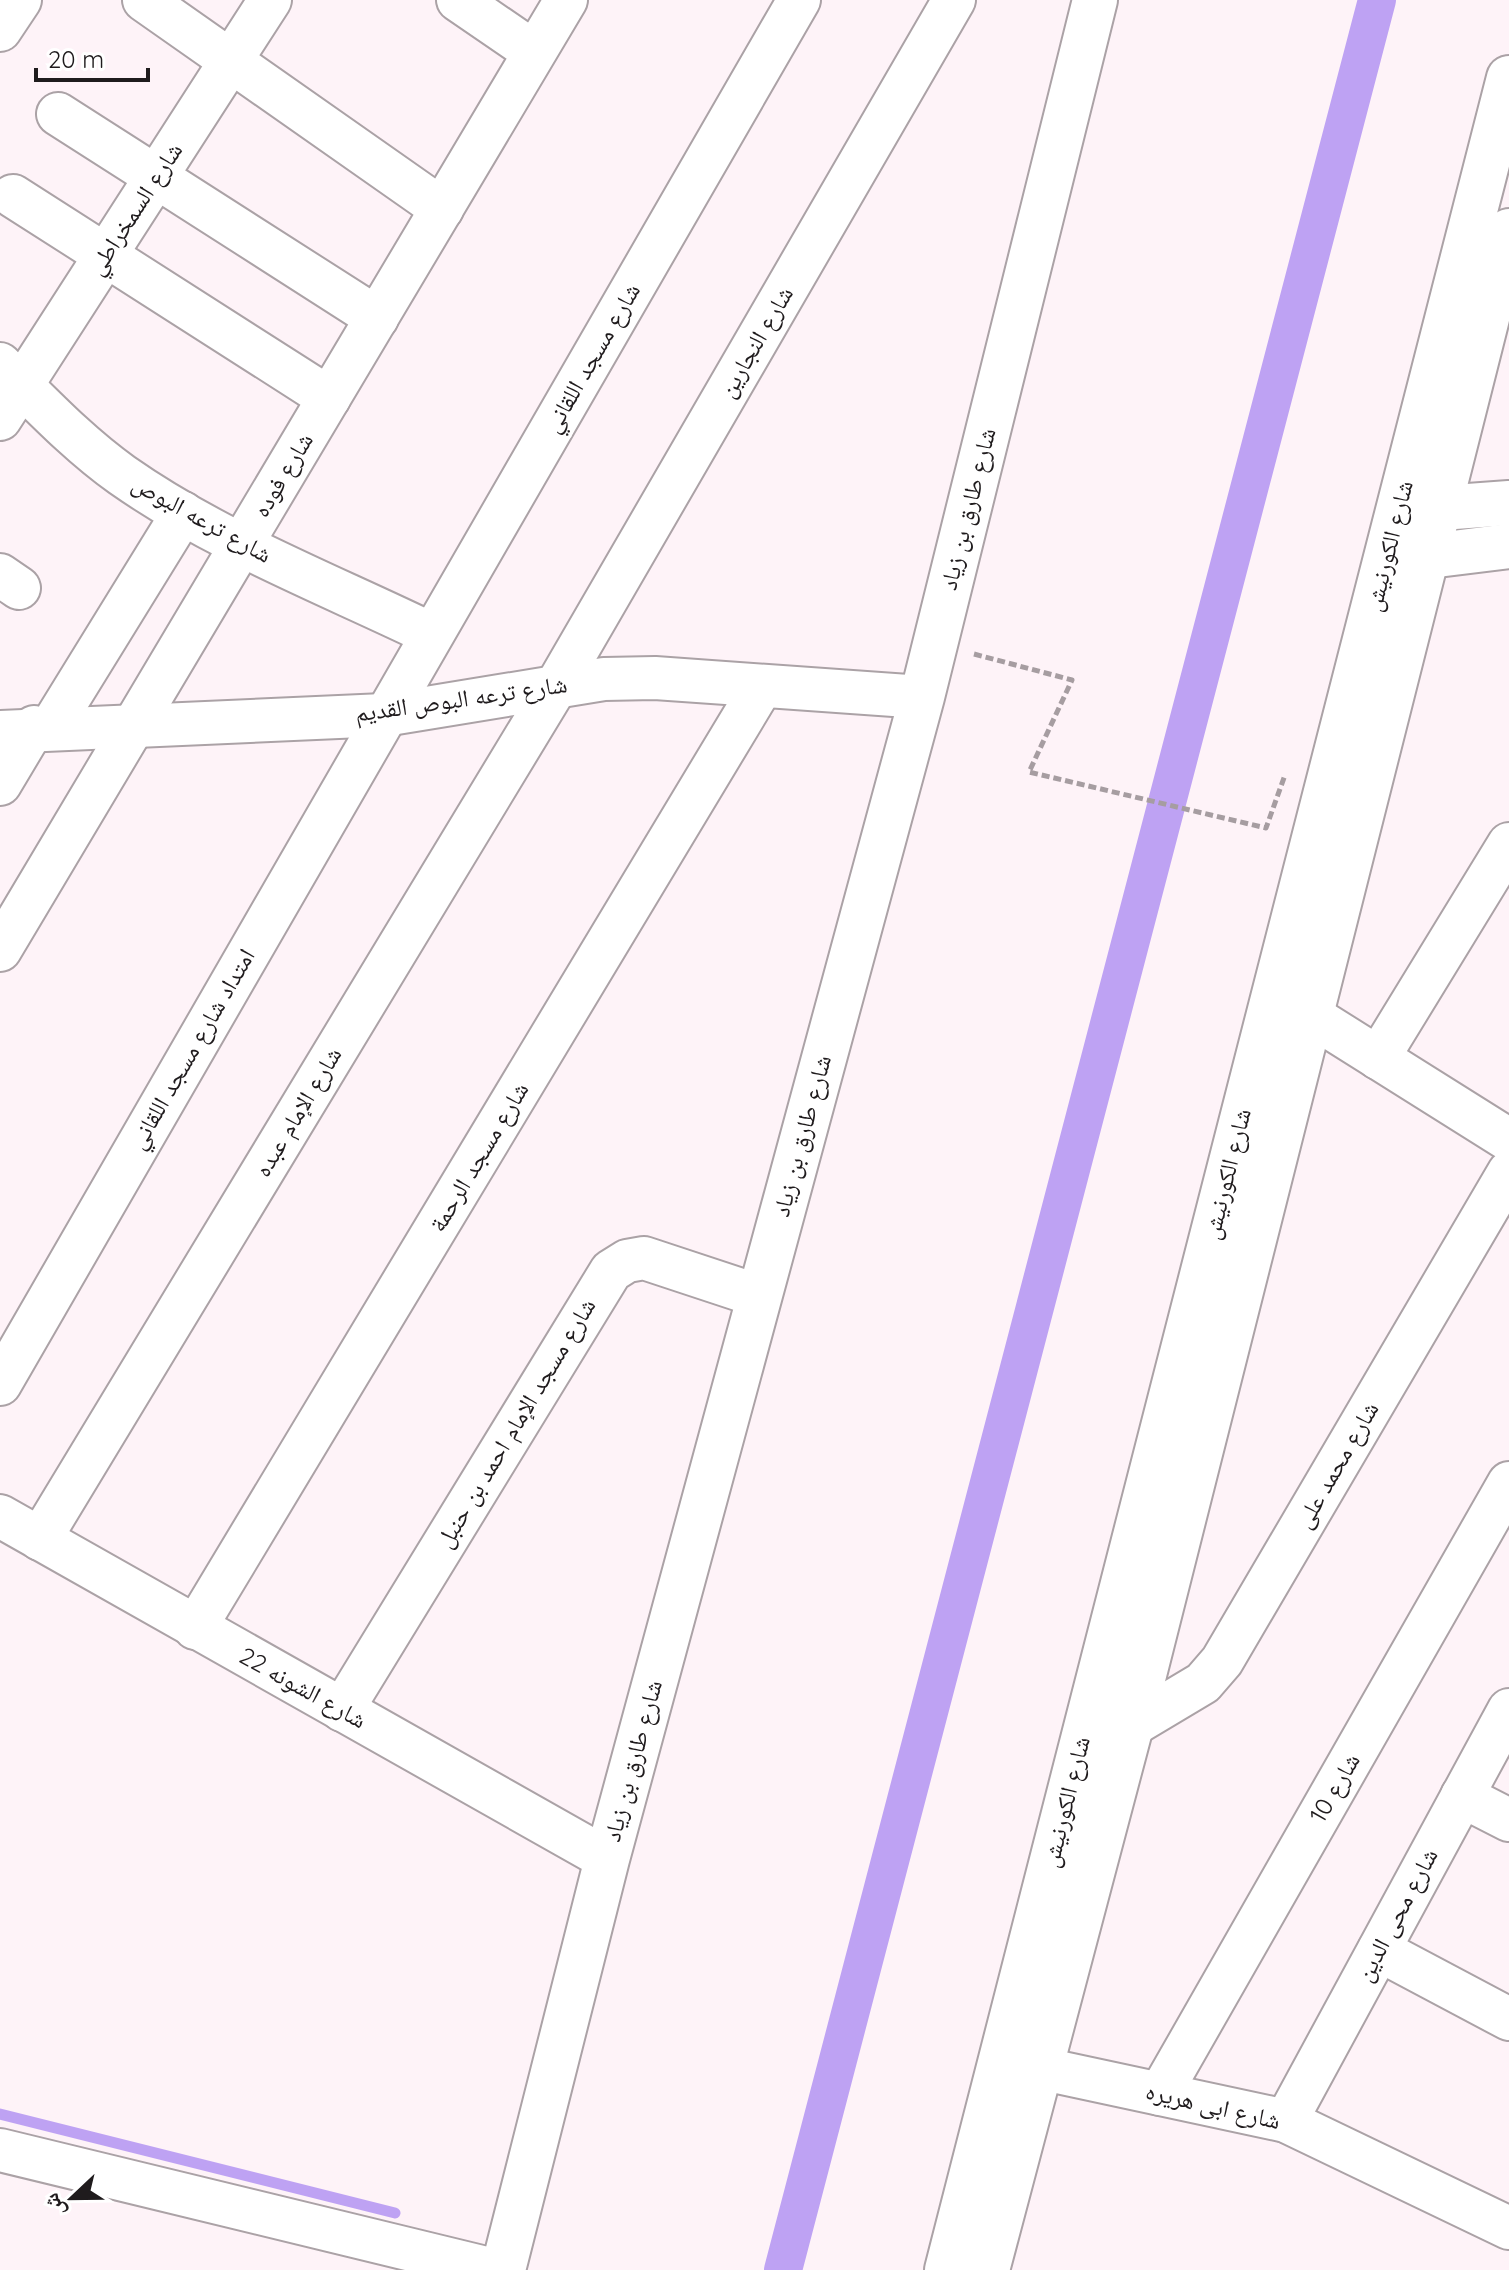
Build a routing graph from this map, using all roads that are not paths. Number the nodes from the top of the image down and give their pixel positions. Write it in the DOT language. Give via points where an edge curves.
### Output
graph roads {
  1 [pos="20,0"];
  2 [pos="144,0"];
  3 [pos="270,0"];
  4 [pos="458,0"];
  5 [pos="566,0"];
  6 [pos="799,0"];
  7 [pos="954,0"];
  8 [pos="1095,0"];
  9 [pos="0,30"];
  10 [pos="534,52"];
  11 [pos="231,61"];
  12 [pos="1509,78"];
  13 [pos="58,114"];
  14 [pos="156,176"];
  15 [pos="13,196"];
  16 [pos="442,209"];
  17 [pos="1509,231"];
  18 [pos="105,255"];
  19 [pos="377,318"];
  20 [pos="7,389"];
  21 [pos="329,398"];
  22 [pos="1509,503"];
  23 [pos="1441,508"];
  24 [pos="183,513"];
  25 [pos="243,543"];
  26 [pos="1502,547"];
  27 [pos="1429,556"];
  28 [pos="431,634"];
  29 [pos="557,685"];
  30 [pos="762,686"];
  31 [pos="922,697"];
  32 [pos="384,715"];
  33 [pos="133,726"];
  34 [pos="28,729"];
  35 [pos="0,784"];
  36 [pos="1509,844"];
  37 [pos="0,950"];
  38 [pos="1310,1015"];
  39 [pos="1378,1058"];
  40 [pos="1509,1140"];
  41 [pos="1509,1172"];
  42 [pos="759,1296"];
  43 [pos="0,1384"];
  44 [pos="1509,1483"];
  45 [pos="0,1516"];
  46 [pos="40,1539"];
  47 [pos="195,1628"];
  48 [pos="342,1710"];
  49 [pos="1509,1710"];
  50 [pos="1131,1726"];
  51 [pos="1462,1796"];
  52 [pos="1509,1820"];
  53 [pos="607,1859"];
  54 [pos="1379,1950"];
  55 [pos="1509,2019"];
  56 [pos="1039,2068"];
  57 [pos="1160,2094"];
  58 [pos="1286,2121"];
  59 [pos="0,2150"];
  60 [pos="1509,2228"];
  61 [pos="494,2270"];
  62 [pos="503,2270"];
  63 [pos="947,2270"];
  64 [pos="987,2270"];
  1 -- 9 [label="street"];
  2 -- 11 [label="street"];
  3 -- 11 [label="street, شارع السمخراطي"];
  4 -- 10 [label="street"];
  5 -- 10 [label="street, شارع فوده"];
  6 -- 28 [label="street, شارع مسجد اللقاني"];
  7 -- 29 [label="street, شارع النجارين"];
  8 -- 31 [label="main road, شارع طارق بن زياد"];
  10 -- 16 [label="street, شارع فوده"];
  11 -- 14 [label="street, شارع السمخراطي"];
  11 -- 16 [label="street"];
  12 -- 63 [label="main road, شارع الكورنيش"];
  13 -- 14 [label="street"];
  14 -- 18 [label="street, شارع السمخراطي"];
  14 -- 19 [label="street"];
  15 -- 18 [label="street"];
  16 -- 19 [label="street, شارع فوده"];
  17 -- 23 [label="main road, شارع الكورنيش"];
  18 -- 20 [label="street, شارع السمخراطي"];
  18 -- 21 [label="street"];
  19 -- 21 [label="street, شارع فوده"];
  20 -- 24 [label="street, شارع ترعه البوص"];
  21 -- 25 [label="street, شارع فوده"];
  22 -- 23 [label="main road"];
  22 -- 26 [label="street"];
  23 -- 27 [label="main road, شارع الكورنيش"];
  24 -- 25 [label="street, شارع ترعه البوص"];
  24 -- 34 [label="street"];
  25 -- 28 [label="street, شارع ترعه البوص"];
  25 -- 33 [label="street, شارع فوده"];
  26 -- 27 [label="main road"];
  27 -- 38 [label="main road, شارع الكورنيش"];
  28 -- 32 [label="street, شارع مسجد اللقاني"];
  29 -- 30 [label="street, شارع ترعه البوص القديم" via="655,678"];
  29 -- 32 [label="street, شارع ترعه البوص القديم"];
  29 -- 46 [label="street, شارع الإمام عبده"];
  30 -- 31 [label="street, شارع ترعه البوص القديم"];
  30 -- 47 [label="street, شارع مسجد الرحمة"];
  31 -- 42 [label="main road, شارع طارق بن زياد"];
  32 -- 33 [label="street, شارع ترعه البوص القديم"];
  32 -- 43 [label="street, امتداد شارع مسجد اللقاني"];
  33 -- 34 [label="street, شارع ترعه البوص القديم"];
  33 -- 37 [label="street, شارع فوده"];
  34 -- 35 [label="street"];
  36 -- 39 [label="street"];
  38 -- 39 [label="street"];
  38 -- 50 [label="main road, شارع الكورنيش"];
  39 -- 40 [label="street"];
  41 -- 50 [label="street, شارع محمد على" via="1222,1661 1203,1683"];
  42 -- 48 [label="street, شارع مسجد الإمام احمد بن حنبل" via="644,1258 611,1271"];
  42 -- 53 [label="main road, شارع طارق بن زياد"];
  44 -- 57 [label="street, شارع 10"];
  45 -- 46 [label="street, شارع الشونه 22"];
  46 -- 47 [label="street, شارع الشونه 22"];
  47 -- 48 [label="street, شارع الشونه 22"];
  48 -- 53 [label="street, شارع الشونه 22"];
  49 -- 51 [label="street, شارع محى الدين"];
  50 -- 56 [label="main road, شارع الكورنيش"];
  51 -- 52 [label="street"];
  51 -- 54 [label="street, شارع محى الدين"];
  53 -- 62 [label="main road, شارع طارق بن زياد"];
  54 -- 55 [label="street"];
  54 -- 58 [label="street, شارع محى الدين"];
  56 -- 57 [label="street, شارع ابى هريره"];
  56 -- 64 [label="main road, شارع الكورنيش"];
  57 -- 58 [label="street, شارع ابى هريره"];
  58 -- 60 [label="street, شارع ابى هريره"];
  59 -- 61 [label="street"];
}
